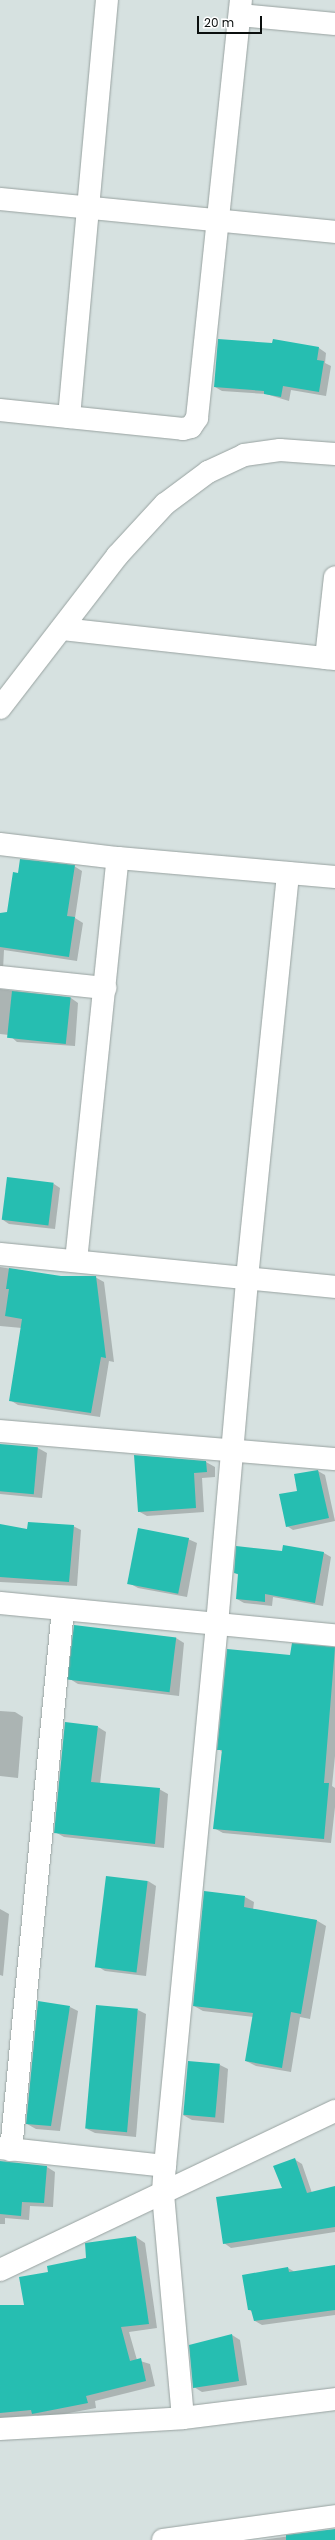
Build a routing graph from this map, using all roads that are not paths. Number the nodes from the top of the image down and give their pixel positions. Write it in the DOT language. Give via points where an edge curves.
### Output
graph roads {
  1 [pos="107,0"];
  2 [pos="240,7"];
  3 [pos="335,24"];
  4 [pos="0,198"];
  5 [pos="88,207"];
  6 [pos="219,220"];
  7 [pos="335,232"];
  8 [pos="0,410"];
  9 [pos="69,417"];
  10 [pos="335,454"];
  11 [pos="335,577"];
  12 [pos="62,629"];
  13 [pos="331,658"];
  14 [pos="0,708"];
  15 [pos="0,844"];
  16 [pos="118,858"];
  17 [pos="288,873"];
  18 [pos="335,877"];
  19 [pos="0,977"];
  20 [pos="105,988"];
  21 [pos="0,1254"];
  22 [pos="76,1262"];
  23 [pos="247,1278"];
  24 [pos="335,1287"];
  25 [pos="0,1431"];
  26 [pos="232,1449"];
  27 [pos="335,1459"];
  28 [pos="0,1603"];
  29 [pos="63,1609"];
  30 [pos="217,1624"];
  31 [pos="335,1635"];
  32 [pos="335,2111"];
  33 [pos="6,2149"];
  34 [pos="165,2166"];
  35 [pos="163,2192"];
  36 [pos="0,2270"];
  37 [pos="335,2399"];
  38 [pos="183,2418"];
  39 [pos="0,2429"];
  40 [pos="335,2516"];
  41 [pos="163,2540"];
  1 -- 5 [label="street"];
  2 -- 3 [label="street"];
  2 -- 6 [label="street"];
  4 -- 5 [label="street"];
  5 -- 6 [label="street"];
  5 -- 9 [label="street"];
  6 -- 7 [label="street"];
  6 -- 9 [label="street" via="197,418 191,427 183,429"];
  8 -- 9 [label="street"];
  10 -- 12 [label="street" via="280,450 244,454 208,472 165,504 116,556"];
  11 -- 13 [label="street"];
  12 -- 13 [label="street"];
  12 -- 14 [label="street"];
  15 -- 16 [label="street"];
  16 -- 17 [label="street"];
  16 -- 20 [label="street"];
  17 -- 18 [label="street"];
  17 -- 23 [label="street"];
  19 -- 20 [label="street"];
  20 -- 22 [label="street"];
  21 -- 22 [label="street"];
  22 -- 23 [label="street"];
  23 -- 24 [label="street"];
  23 -- 26 [label="street"];
  25 -- 26 [label="street"];
  26 -- 27 [label="street"];
  26 -- 30 [label="street"];
  28 -- 29 [label="street"];
  29 -- 30 [label="street"];
  29 -- 33 [label="street"];
  30 -- 31 [label="street"];
  30 -- 34 [label="street"];
  32 -- 35 [label="street"];
  33 -- 34 [label="street"];
  34 -- 35 [label="street"];
  35 -- 36 [label="street"];
  35 -- 38 [label="street"];
  37 -- 38 [label="street"];
  38 -- 39 [label="street"];
  40 -- 41 [label="street"];
}
